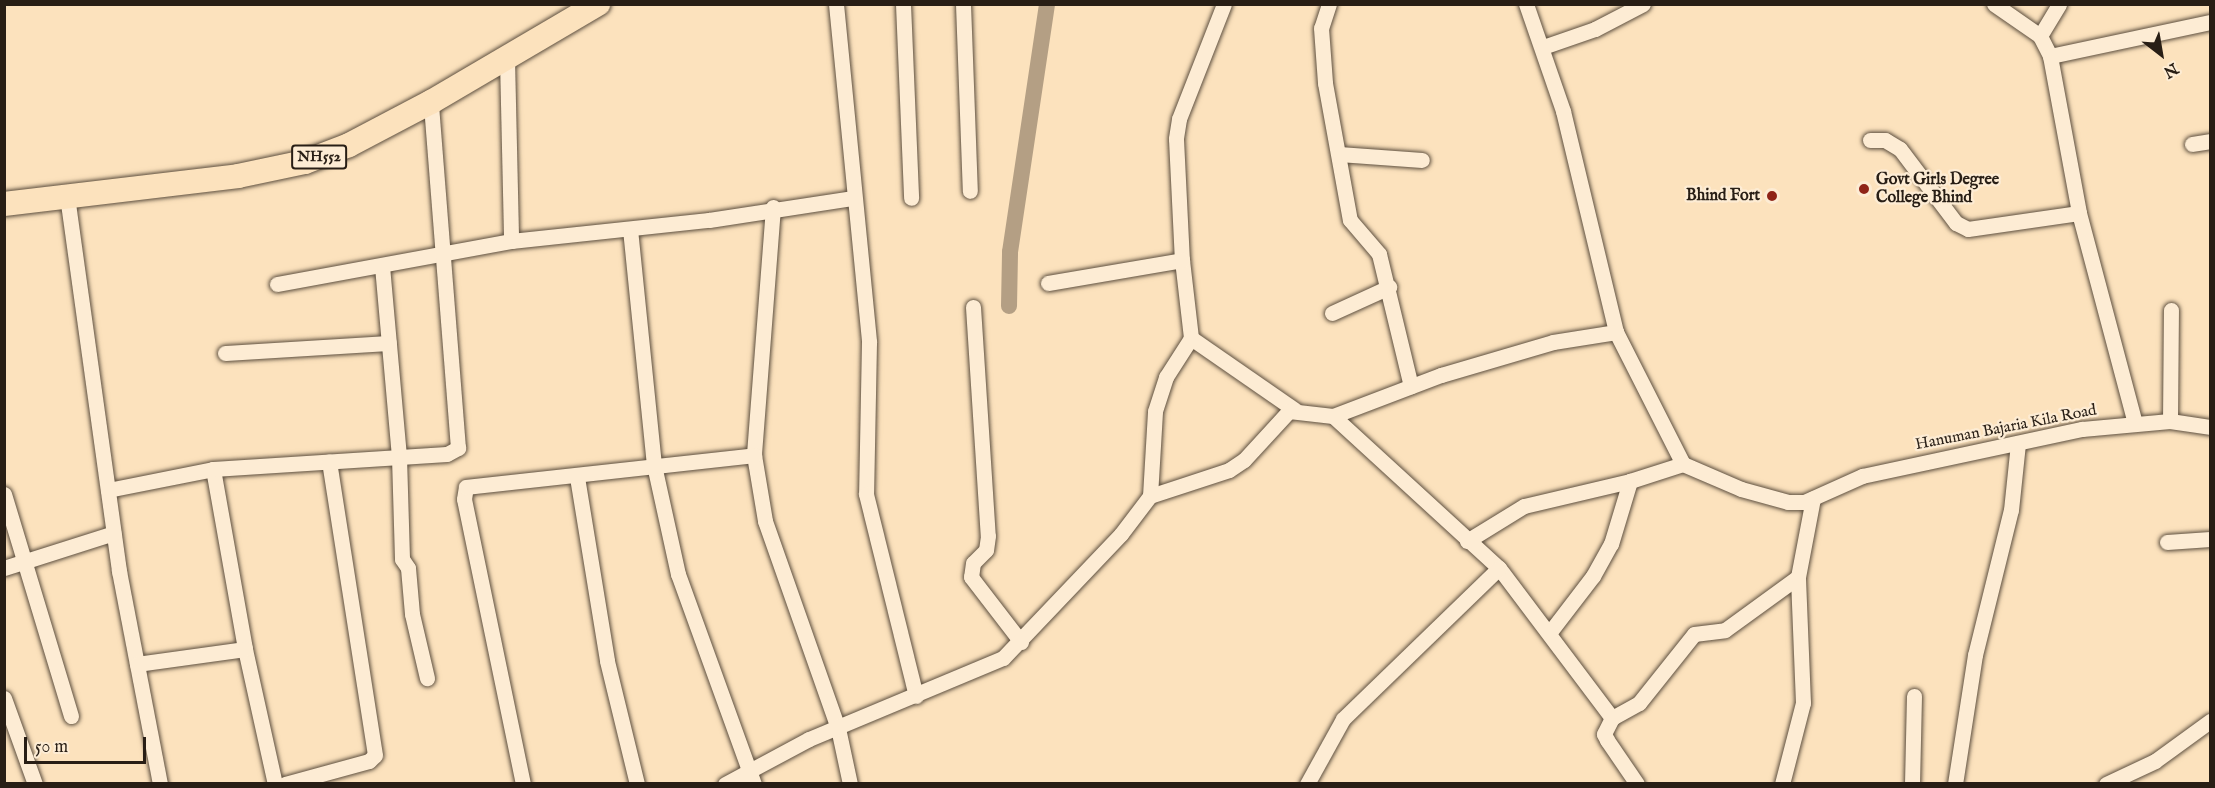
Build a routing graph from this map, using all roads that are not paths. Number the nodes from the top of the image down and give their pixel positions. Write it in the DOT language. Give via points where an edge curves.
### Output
graph roads {
  1 [pos="598,4"];
  2 [pos="836,4"];
  3 [pos="903,4"];
  4 [pos="963,4"];
  5 [pos="1224,4"];
  6 [pos="1329,4"];
  7 [pos="1526,4"];
  8 [pos="1644,4"];
  9 [pos="1994,4"];
  10 [pos="2059,4"];
  11 [pos="2211,22"];
  12 [pos="2040,36"];
  13 [pos="1543,47"];
  14 [pos="2050,56"];
  15 [pos="507,59"];
  16 [pos="431,102"];
  17 [pos="1870,140"];
  18 [pos="2211,141"];
  19 [pos="2192,144"];
  20 [pos="1339,154"];
  21 [pos="1422,160"];
  22 [pos="970,192"];
  23 [pos="67,196"];
  24 [pos="853,198"];
  25 [pos="911,198"];
  26 [pos="4,204"];
  27 [pos="773,207"];
  28 [pos="2079,213"];
  29 [pos="630,229"];
  30 [pos="512,241"];
  31 [pos="442,256"];
  32 [pos="1182,260"];
  33 [pos="382,266"];
  34 [pos="1048,283"];
  35 [pos="277,284"];
  36 [pos="1389,287"];
  37 [pos="973,307"];
  38 [pos="2171,310"];
  39 [pos="1332,314"];
  40 [pos="1616,332"];
  41 [pos="1191,338"];
  42 [pos="389,343"];
  43 [pos="225,353"];
  44 [pos="1412,386"];
  45 [pos="1295,410"];
  46 [pos="1333,416"];
  47 [pos="2170,421"];
  48 [pos="2135,423"];
  49 [pos="2211,427"];
  50 [pos="2018,443"];
  51 [pos="754,455"];
  52 [pos="399,457"];
  53 [pos="329,462"];
  54 [pos="1683,464"];
  55 [pos="654,465"];
  56 [pos="213,469"];
  57 [pos="577,477"];
  58 [pos="1630,481"];
  59 [pos="108,490"];
  60 [pos="4,494"];
  61 [pos="1150,496"];
  62 [pos="1813,498"];
  63 [pos="114,533"];
  64 [pos="2211,539"];
  65 [pos="1467,541"];
  66 [pos="2167,542"];
  67 [pos="22,562"];
  68 [pos="4,568"];
  69 [pos="1499,568"];
  70 [pos="1798,577"];
  71 [pos="1550,632"];
  72 [pos="1021,642"];
  73 [pos="245,649"];
  74 [pos="137,664"];
  75 [pos="426,678"];
  76 [pos="916,696"];
  77 [pos="1914,696"];
  78 [pos="4,698"];
  79 [pos="71,716"];
  80 [pos="1612,718"];
  81 [pos="2211,721"];
  82 [pos="838,728"];
  83 [pos="752,777"];
  84 [pos="35,783"];
  85 [pos="160,783"];
  86 [pos="275,783"];
  87 [pos="285,783"];
  88 [pos="523,783"];
  89 [pos="637,783"];
  90 [pos="725,783"];
  91 [pos="850,783"];
  92 [pos="1307,783"];
  93 [pos="1637,783"];
  94 [pos="1782,783"];
  95 [pos="1912,783"];
  96 [pos="1955,783"];
  97 [pos="2106,783"];
  1 -- 15 [label="highway, NH552"];
  2 -- 24 [label="street"];
  3 -- 25 [label="street"];
  4 -- 22 [label="street"];
  5 -- 32 [label="street" via="1179,119 1176,166"];
  6 -- 20 [label="street" via="1321,28 1325,83"];
  7 -- 13 [label="street"];
  8 -- 13 [label="street" via="1595,29"];
  9 -- 12 [label="street"];
  10 -- 12 [label="street"];
  11 -- 14 [label="street"];
  12 -- 14 [label="street"];
  13 -- 40 [label="street" via="1563,111"];
  14 -- 28 [label="street"];
  15 -- 16 [label="highway, NH552"];
  15 -- 30 [label="street"];
  16 -- 23 [label="highway, NH552" via="349,145 294,165 238,176"];
  16 -- 31 [label="street"];
  17 -- 28 [label="street" via="1885,140 1900,149 1956,223 1968,230"];
  18 -- 19 [label="street"];
  20 -- 21 [label="street"];
  20 -- 36 [label="street" via="1350,220 1374,246"];
  23 -- 26 [label="highway, NH552"];
  23 -- 59 [label="street"];
  24 -- 27 [label="street"];
  24 -- 76 [label="street" via="869,342 866,494"];
  27 -- 29 [label="street"];
  27 -- 51 [label="street"];
  28 -- 48 [label="street"];
  29 -- 30 [label="street"];
  29 -- 55 [label="street"];
  30 -- 31 [label="street"];
  31 -- 33 [label="street"];
  31 -- 52 [label="street" via="459,443 455,452 447,454"];
  32 -- 34 [label="street"];
  32 -- 41 [label="street"];
  33 -- 35 [label="street"];
  33 -- 42 [label="street"];
  36 -- 39 [label="street"];
  36 -- 44 [label="street"];
  37 -- 72 [label="street" via="988,536 986,550 973,563 971,577"];
  38 -- 47 [label="street"];
  40 -- 44 [label="street" via="1553,342"];
  40 -- 54 [label="street"];
  41 -- 45 [label="street"];
  41 -- 61 [label="street" via="1166,377 1155,411"];
  42 -- 43 [label="street"];
  42 -- 52 [label="street"];
  44 -- 46 [label="street"];
  45 -- 46 [label="street"];
  45 -- 61 [label="street" via="1281,416 1244,459 1229,470"];
  46 -- 65 [label="street"];
  47 -- 48 [label="street, Hanuman Bajaria Kila Road"];
  47 -- 49 [label="street, Hanuman Bajaria Kila Road"];
  48 -- 50 [label="street, Hanuman Bajaria Kila Road"];
  50 -- 62 [label="street, Hanuman Bajaria Kila Road" via="1862,476"];
  50 -- 96 [label="street" via="2011,510 1975,655"];
  51 -- 55 [label="street"];
  51 -- 82 [label="street" via="765,521"];
  52 -- 53 [label="street"];
  52 -- 75 [label="street" via="402,559 408,568 412,614"];
  53 -- 56 [label="street"];
  53 -- 87 [label="street" via="375,755 369,761"];
  54 -- 58 [label="street"];
  54 -- 62 [label="street, Hanuman Bajaria Kila Road" via="1741,489 1788,502"];
  55 -- 57 [label="street"];
  55 -- 83 [label="street" via="678,574"];
  56 -- 59 [label="street"];
  56 -- 73 [label="street"];
  57 -- 88 [label="street" via="466,487"];
  57 -- 89 [label="street" via="607,661"];
  58 -- 65 [label="street" via="1524,506"];
  58 -- 71 [label="street" via="1611,544 1593,576"];
  59 -- 63 [label="street"];
  60 -- 67 [label="street"];
  61 -- 72 [label="street" via="1121,534"];
  62 -- 70 [label="street"];
  63 -- 67 [label="street"];
  63 -- 74 [label="street"];
  64 -- 66 [label="street"];
  65 -- 69 [label="street"];
  67 -- 68 [label="street"];
  67 -- 79 [label="street"];
  69 -- 71 [label="street"];
  69 -- 92 [label="street" via="1343,719"];
  70 -- 80 [label="street" via="1725,630 1694,634 1639,704"];
  70 -- 94 [label="street" via="1803,703"];
  71 -- 80 [label="street"];
  72 -- 76 [label="street" via="1003,658"];
  73 -- 74 [label="street"];
  73 -- 86 [label="street"];
  74 -- 85 [label="street"];
  76 -- 82 [label="street"];
  77 -- 95 [label="street"];
  78 -- 84 [label="street"];
  80 -- 93 [label="street" via="1606,740"];
  81 -- 97 [label="street" via="2155,761"];
  82 -- 83 [label="street"];
  82 -- 91 [label="street"];
  83 -- 90 [label="street"];
}
